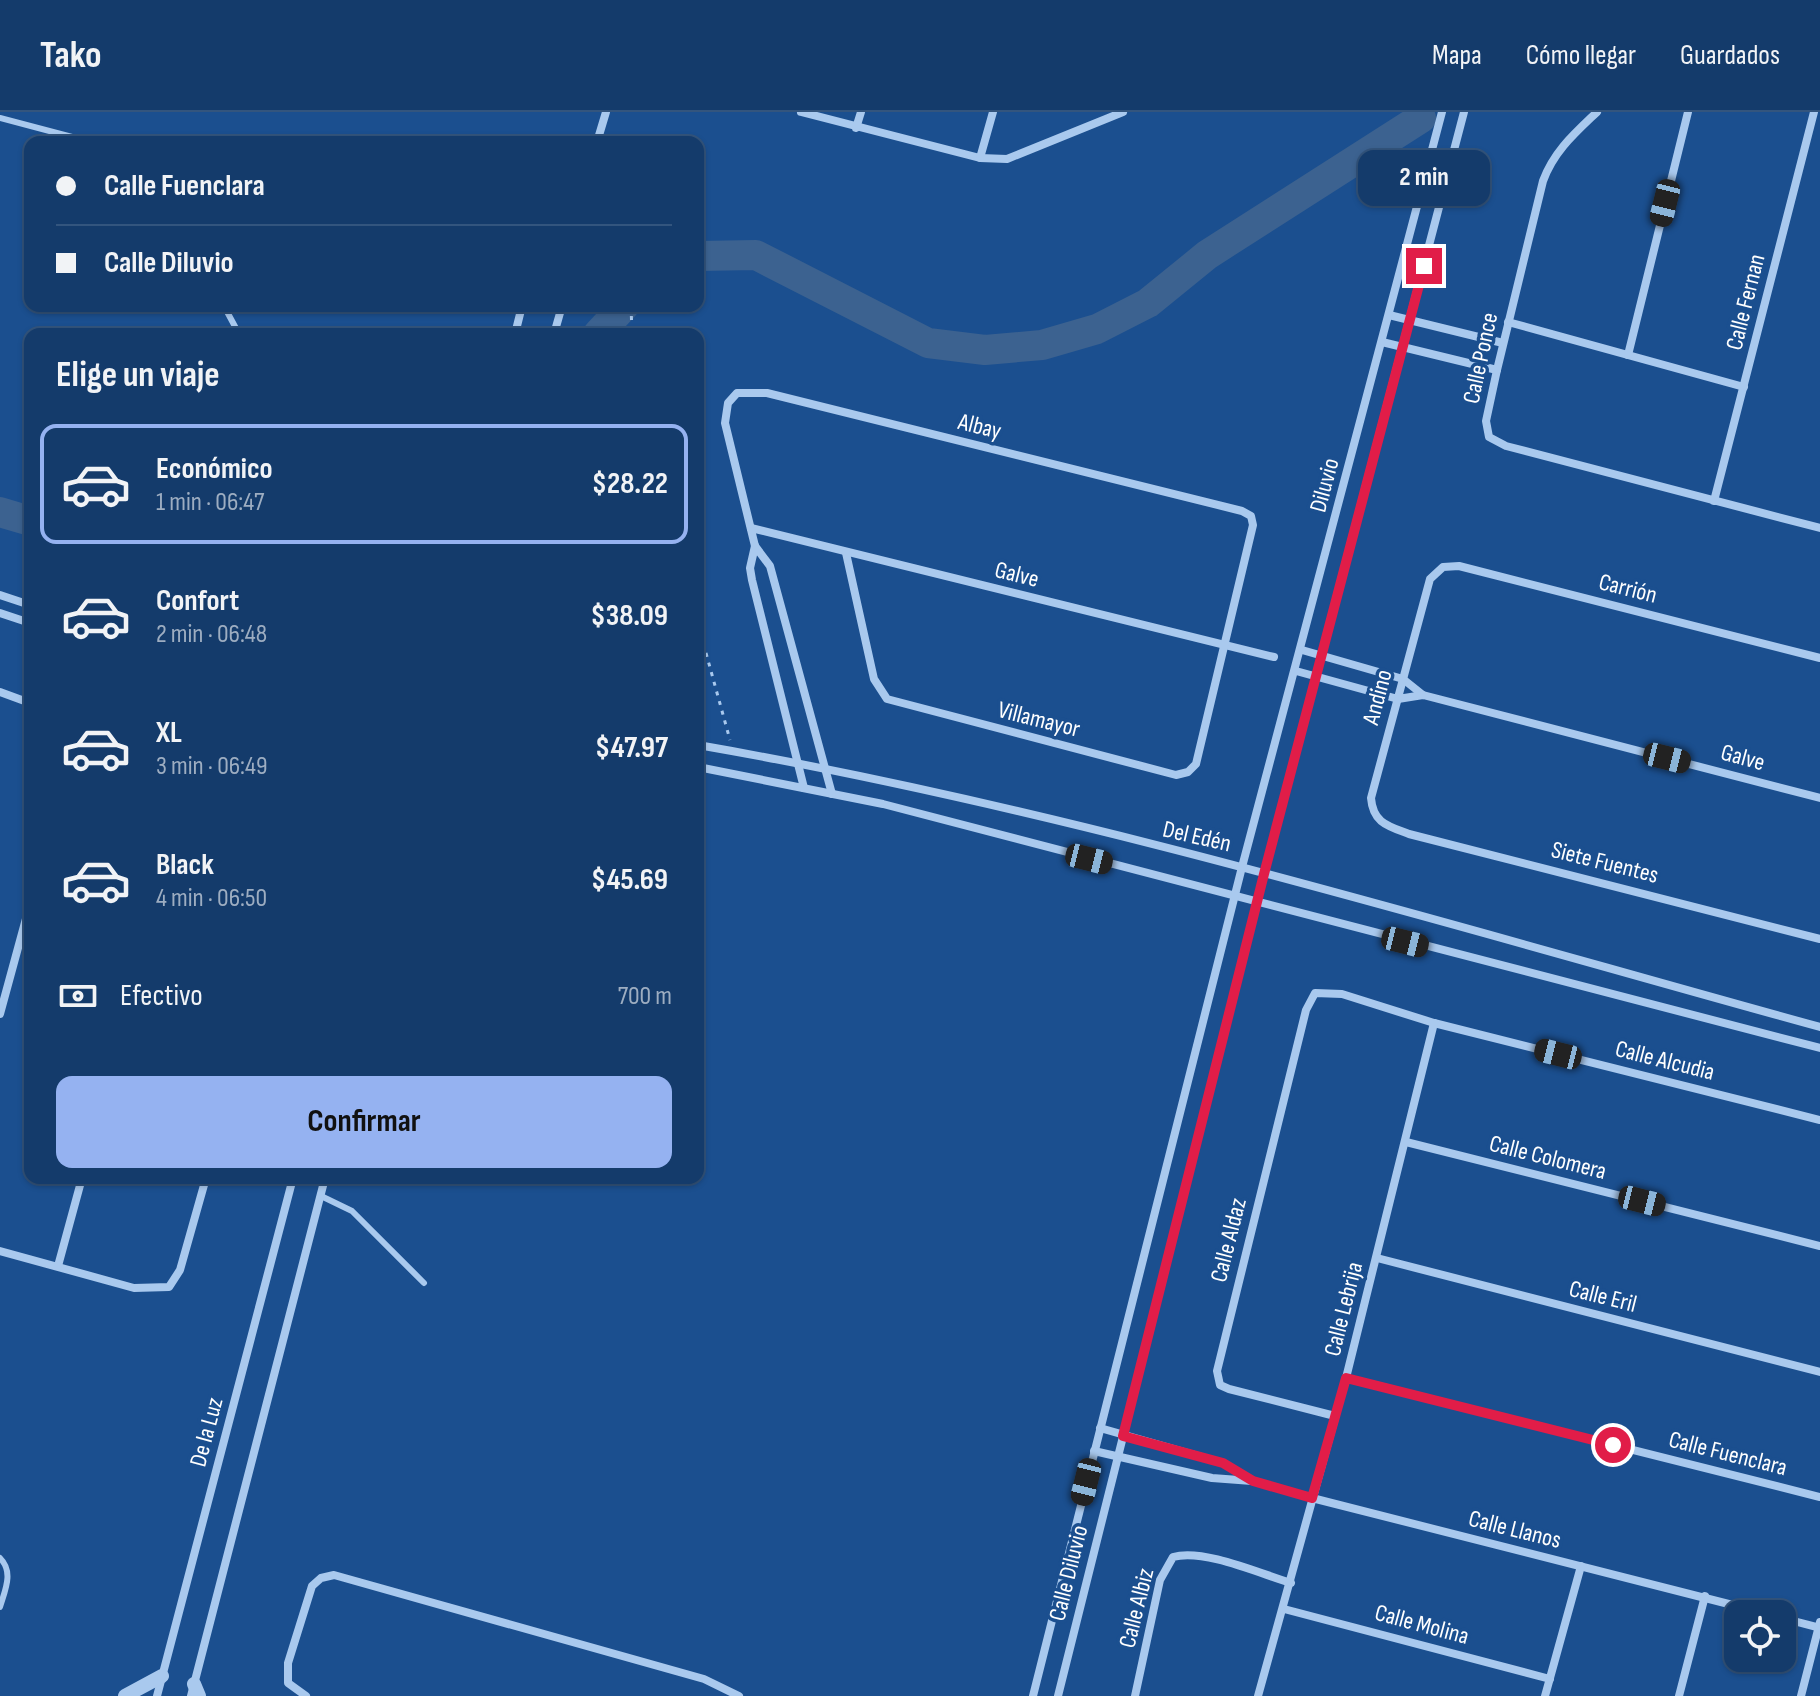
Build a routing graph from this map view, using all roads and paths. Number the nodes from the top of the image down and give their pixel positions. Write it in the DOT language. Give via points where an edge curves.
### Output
graph roads {
  1 [pos="606,112"];
  2 [pos="801,112"];
  3 [pos="861,112"];
  4 [pos="993,112"];
  5 [pos="1442,112"];
  6 [pos="1464,112"];
  7 [pos="1597,112"];
  8 [pos="1688,112"];
  9 [pos="1814,112"];
  10 [pos="1120,113"];
  11 [pos="0,118"];
  12 [pos="856,128"];
  13 [pos="68,136"];
  14 [pos="599,136"];
  15 [pos="980,158"];
  16 [pos="1389,315"];
  17 [pos="1409,320"];
  18 [pos="1508,322"];
  19 [pos="1382,342"];
  20 [pos="1503,343"];
  21 [pos="1402,347"];
  22 [pos="1628,355"];
  23 [pos="1497,370"];
  24 [pos="1744,387"];
  25 [pos="1714,501"];
  26 [pos="751,528"];
  27 [pos="1820,528"];
  28 [pos="755,546"];
  29 [pos="846,553"];
  30 [pos="1430,579"];
  31 [pos="0,595"];
  32 [pos="24,603"];
  33 [pos="0,613"];
  34 [pos="24,621"];
  35 [pos="1227,633"];
  36 [pos="704,645"];
  37 [pos="1224,645"];
  38 [pos="1302,650"];
  39 [pos="1322,656"];
  40 [pos="1274,657"];
  41 [pos="1820,658"];
  42 [pos="1296,671"];
  43 [pos="1316,677"];
  44 [pos="1403,679"];
  45 [pos="0,692"];
  46 [pos="1423,695"];
  47 [pos="1398,699"];
  48 [pos="24,701"];
  49 [pos="704,746"];
  50 [pos="734,752"];
  51 [pos="797,764"];
  52 [pos="704,768"];
  53 [pos="825,769"];
  54 [pos="804,788"];
  55 [pos="832,794"];
  56 [pos="1820,798"];
  57 [pos="1381,823"];
  58 [pos="1242,867"];
  59 [pos="1264,874"];
  60 [pos="1236,898"];
  61 [pos="1257,904"];
  62 [pos="24,926"];
  63 [pos="1820,939"];
  64 [pos="1315,993"];
  65 [pos="0,1014"];
  66 [pos="1434,1023"];
  67 [pos="1820,1027"];
  68 [pos="1820,1048"];
  69 [pos="1820,1120"];
  70 [pos="1406,1142"];
  71 [pos="80,1184"];
  72 [pos="204,1184"];
  73 [pos="291,1184"];
  74 [pos="324,1184"];
  75 [pos="321,1196"];
  76 [pos="1820,1246"];
  77 [pos="0,1251"];
  78 [pos="1377,1258"];
  79 [pos="58,1266"];
  80 [pos="424,1283"];
  81 [pos="1820,1372"];
  82 [pos="1346,1378"];
  83 [pos="1335,1416"];
  84 [pos="1100,1428"];
  85 [pos="1123,1436"];
  86 [pos="1094,1451"];
  87 [pos="1118,1457"];
  88 [pos="1253,1481"];
  89 [pos="1820,1497"];
  90 [pos="1312,1498"];
  91 [pos="0,1558"];
  92 [pos="1581,1566"];
  93 [pos="1291,1583"];
  94 [pos="1705,1596"];
  95 [pos="1724,1601"];
  96 [pos="0,1607"];
  97 [pos="1284,1609"];
  98 [pos="1796,1621"];
  99 [pos="1820,1626"];
  100 [pos="162,1676"];
  101 [pos="1550,1679"];
  102 [pos="195,1692"];
  103 [pos="125,1696"];
  104 [pos="157,1696"];
  105 [pos="306,1696"];
  106 [pos="739,1696"];
  107 [pos="1033,1696"];
  108 [pos="1058,1696"];
  109 [pos="1135,1696"];
  110 [pos="1258,1696"];
  111 [pos="1545,1696"];
  112 [pos="1679,1696"];
  113 [pos="1801,1696"];
  1 -- 14 [label="street"];
  2 -- 12 [label="street"];
  3 -- 12 [label="street"];
  4 -- 15 [label="street"];
  5 -- 16 [label="street, Diluvio"];
  6 -- 17 [label="street, Calle Diluvio"];
  7 -- 18 [label="street, Calle Ponce" via="1550,162"];
  8 -- 22 [label="street"];
  9 -- 24 [label="street, Calle Fernan"];
  10 -- 15 [label="street" via="1007,159"];
  11 -- 13 [label="lane"];
  12 -- 15 [label="street"];
  16 -- 17 [label="street"];
  16 -- 19 [label="street, Diluvio"];
  17 -- 20 [label="street"];
  17 -- 21 [label="street, Calle Diluvio"];
  18 -- 20 [label="street, Calle Ponce"];
  18 -- 22 [label="street"];
  19 -- 21 [label="street"];
  19 -- 38 [label="street, Diluvio"];
  20 -- 23 [label="street, Calle Ponce"];
  21 -- 23 [label="street"];
  21 -- 39 [label="street, Calle Diluvio"];
  22 -- 24 [label="street"];
  23 -- 25 [label="street, Calle Ponce" via="1486,421 1489,437 1506,446"];
  24 -- 25 [label="street, Calle Fernan"];
  25 -- 27 [label="street, Calle Ponce"];
  26 -- 28 [label="street, Albay"];
  26 -- 29 [label="street, Galve"];
  26 -- 35 [label="street, Albay" via="725,423 731,398 749,392 1242,511 1253,525"];
  28 -- 51 [label="street, Albay" via="752,580"];
  28 -- 53 [label="street, Albay" via="770,566"];
  29 -- 37 [label="street, Galve"];
  29 -- 37 [label="street, Villamayor" via="874,679 887,699 1176,775 1196,764"];
  30 -- 41 [label="street, Carrión" via="1443,567 1459,566"];
  30 -- 44 [label="street, Andino"];
  31 -- 32 [label="street"];
  33 -- 34 [label="street"];
  35 -- 37 [label="street, Villamayor"];
  36 -- 50 [label="path"];
  37 -- 40 [label="street, Galve"];
  38 -- 39 [label="street"];
  38 -- 42 [label="street, Diluvio"];
  39 -- 43 [label="street, Calle Diluvio"];
  39 -- 44 [label="street"];
  42 -- 43 [label="street"];
  42 -- 58 [label="street, Diluvio"];
  43 -- 47 [label="street"];
  43 -- 59 [label="street, Calle Diluvio"];
  44 -- 46 [label="street"];
  44 -- 47 [label="street, Andino"];
  45 -- 48 [label="street"];
  46 -- 47 [label="street"];
  46 -- 56 [label="street, Galve"];
  47 -- 57 [label="street, Andino" via="1372,789 1372,809"];
  49 -- 50 [label="street, Del Edén"];
  50 -- 51 [label="street, Del Edén"];
  51 -- 53 [label="street, Del Edén"];
  51 -- 54 [label="street, Albay"];
  52 -- 54 [label="street, Del Edén"];
  53 -- 55 [label="street, Albay"];
  53 -- 58 [label="street, Del Edén"];
  54 -- 55 [label="street, Del Edén"];
  55 -- 60 [label="street, Del Edén"];
  57 -- 63 [label="street, Siete Fuentes"];
  58 -- 59 [label="street, Del Edén"];
  58 -- 60 [label="street, Diluvio"];
  59 -- 61 [label="street, Calle Diluvio"];
  59 -- 67 [label="street, Del Edén"];
  60 -- 61 [label="street, Del Edén"];
  60 -- 84 [label="street, Diluvio"];
  61 -- 68 [label="street, Del Edén"];
  61 -- 85 [label="street, Calle Diluvio"];
  62 -- 65 [label="street"];
  64 -- 66 [label="street, Calle Alcudia" via="1342,994"];
  64 -- 83 [label="street, Calle Aldaz" via="1302,1025 1217,1371 1220,1385 1229,1389"];
  66 -- 69 [label="street, Calle Alcudia"];
  66 -- 70 [label="street, Calle Lebrija"];
  70 -- 76 [label="street, Calle Colomera"];
  70 -- 78 [label="street, Calle Lebrija"];
  71 -- 79 [label="street"];
  72 -- 79 [label="street" via="180,1270 169,1287 134,1288"];
  73 -- 100 [label="street, De la Luz"];
  74 -- 75 [label="street"];
  75 -- 80 [label="lane" via="352,1211"];
  75 -- 102 [label="street"];
  77 -- 79 [label="street"];
  78 -- 81 [label="street, Calle Eril"];
  78 -- 82 [label="street, Calle Lebrija"];
  82 -- 83 [label="street, Calle Lebrija"];
  82 -- 89 [label="street, Calle Fuenclara"];
  83 -- 90 [label="street, Calle Lebrija"];
  84 -- 85 [label="street"];
  84 -- 86 [label="street, Diluvio"];
  85 -- 87 [label="street, Calle Diluvio"];
  85 -- 88 [label="street" via="1223,1463"];
  86 -- 87 [label="street"];
  86 -- 107 [label="street, Diluvio"];
  87 -- 88 [label="street" via="1212,1478"];
  87 -- 108 [label="street, Calle Diluvio"];
  88 -- 90 [label="street, Calle Llanos"];
  90 -- 92 [label="street, Calle Llanos"];
  90 -- 93 [label="street, Calle Lebrija"];
  91 -- 96 [label="lane" via="8,1575"];
  92 -- 94 [label="street, Calle Llanos"];
  92 -- 101 [label="street"];
  93 -- 97 [label="street, Calle Lebrija"];
  93 -- 109 [label="street, Calle Albiz" via="1193,1555 1173,1557 1160,1580"];
  94 -- 95 [label="street, Calle Llanos"];
  94 -- 112 [label="street"];
  97 -- 101 [label="street, Calle Molina"];
  97 -- 110 [label="street, Calle Lebrija"];
  98 -- 99 [label="street"];
  99 -- 113 [label="street"];
  100 -- 103 [label="street"];
  100 -- 104 [label="street, De la Luz"];
  101 -- 111 [label="street"];
  105 -- 106 [label="street" via="288,1683 288,1663 312,1586 334,1575 704,1679"];
}
